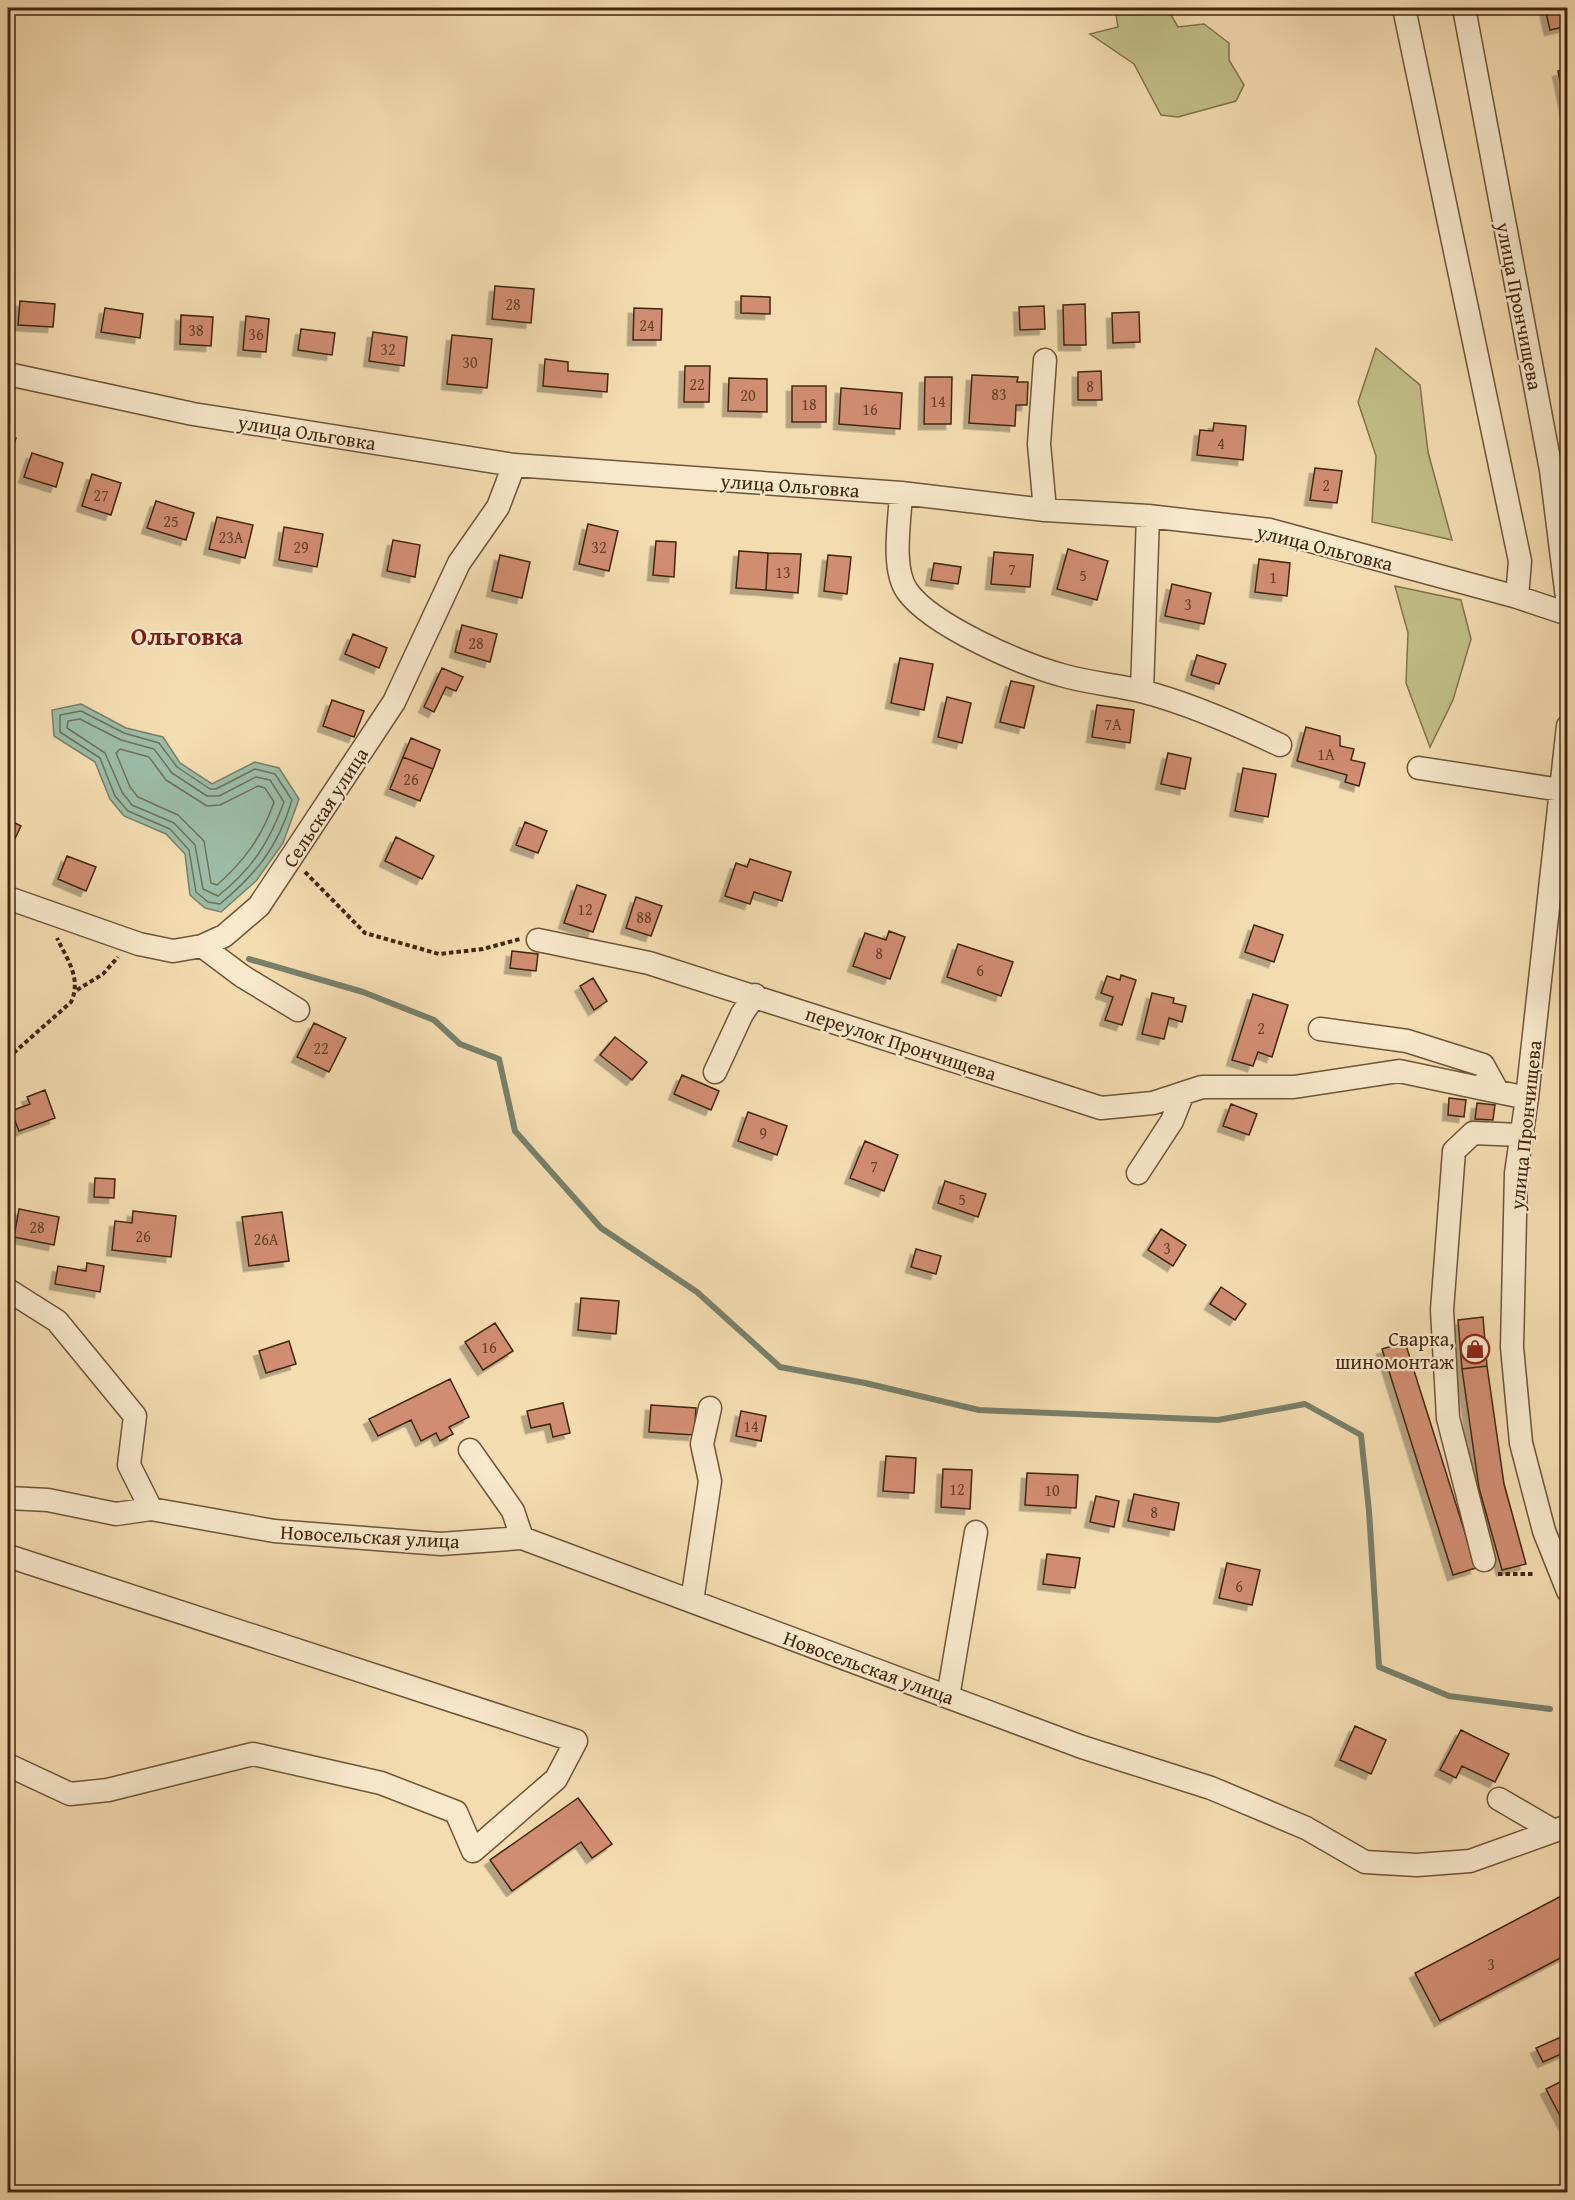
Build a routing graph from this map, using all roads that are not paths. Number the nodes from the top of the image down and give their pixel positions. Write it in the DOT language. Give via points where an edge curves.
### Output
graph roads {
  1 [pos="1404,8"];
  2 [pos="1464,8"];
  3 [pos="1045,360"];
  4 [pos="8,374"];
  5 [pos="514,465"];
  6 [pos="1560,489"];
  7 [pos="901,493"];
  8 [pos="1045,510"];
  9 [pos="1148,516"];
  10 [pos="1517,597"];
  11 [pos="1568,606"];
  12 [pos="1568,614"];
  13 [pos="1142,691"];
  14 [pos="1568,726"];
  15 [pos="1280,745"];
  16 [pos="1419,768"];
  17 [pos="1561,790"];
  18 [pos="8,898"];
  19 [pos="538,940"];
  20 [pos="202,946"];
  21 [pos="755,995"];
  22 [pos="298,1010"];
  23 [pos="1320,1029"];
  24 [pos="715,1072"];
  25 [pos="1498,1092"];
  26 [pos="1183,1093"];
  27 [pos="1527,1098"];
  28 [pos="1521,1135"];
  29 [pos="1138,1173"];
  30 [pos="8,1290"];
  31 [pos="710,1408"];
  32 [pos="470,1450"];
  33 [pos="8,1498"];
  34 [pos="151,1509"];
  35 [pos="976,1532"];
  36 [pos="522,1538"];
  37 [pos="8,1556"];
  38 [pos="1484,1560"];
  39 [pos="1568,1591"];
  40 [pos="692,1601"];
  41 [pos="948,1696"];
  42 [pos="8,1765"];
  43 [pos="1498,1799"];
  44 [pos="1561,1828"];
  1 -- 10 [label="street" via="1520,561"];
  2 -- 6 [label="street, улица Прончищева"];
  3 -- 8 [label="street" via="1038,444"];
  4 -- 5 [label="street, улица Ольговка" via="194,414"];
  5 -- 7 [label="street, улица Ольговка"];
  5 -- 20 [label="street, Сельская улица" via="498,507 459,563 394,702 327,806 259,906 224,936"];
  6 -- 11 [label="street, улица Прончищева"];
  7 -- 8 [label="street, улица Ольговка"];
  7 -- 13 [label="street" via="897,562 906,590 938,618 998,651 1064,676"];
  8 -- 9 [label="street, улица Ольговка"];
  9 -- 10 [label="street, улица Ольговка" via="1270,530"];
  9 -- 13 [label="street"];
  10 -- 12 [label="street, улица Ольговка"];
  13 -- 15 [label="street"];
  14 -- 17 [label="street, улица Прончищева"];
  16 -- 17 [label="street"];
  17 -- 27 [label="street, улица Прончищева"];
  18 -- 20 [label="street, Сельская улица" via="140,944 173,951"];
  19 -- 21 [label="street, переулок Прончищева" via="649,963"];
  20 -- 22 [label="street"];
  21 -- 24 [label="street"];
  21 -- 26 [label="street, переулок Прончищева" via="1101,1108 1153,1102"];
  23 -- 25 [label="street" via="1407,1041 1483,1065"];
  25 -- 26 [label="street, переулок Прончищева" via="1400,1071 1294,1087 1202,1087"];
  25 -- 27 [label="street, переулок Прончищева"];
  26 -- 29 [label="street" via="1172,1121"];
  27 -- 28 [label="street, улица Прончищева"];
  28 -- 38 [label="street" via="1473,1133 1454,1151 1442,1310 1448,1418"];
  28 -- 39 [label="street, улица Прончищева" via="1516,1173 1512,1347 1521,1443 1544,1531"];
  30 -- 34 [label="street" via="57,1321 135,1416 129,1465"];
  31 -- 40 [label="street" via="702,1444 710,1481"];
  32 -- 36 [label="street" via="513,1511"];
  33 -- 34 [label="street, Новосельская улица" via="48,1500 116,1514"];
  34 -- 36 [label="street, Новосельская улица" via="274,1531 441,1544"];
  35 -- 41 [label="street"];
  36 -- 40 [label="street, Новосельская улица"];
  37 -- 42 [label="street" via="576,1741 556,1779 473,1851 456,1812 381,1784 253,1754 108,1790 70,1794"];
  40 -- 41 [label="street, Новосельская улица"];
  41 -- 44 [label="street, Новосельская улица" via="1082,1747 1211,1788 1306,1828 1365,1862 1417,1865 1470,1861"];
  43 -- 44 [label="street"];
}
